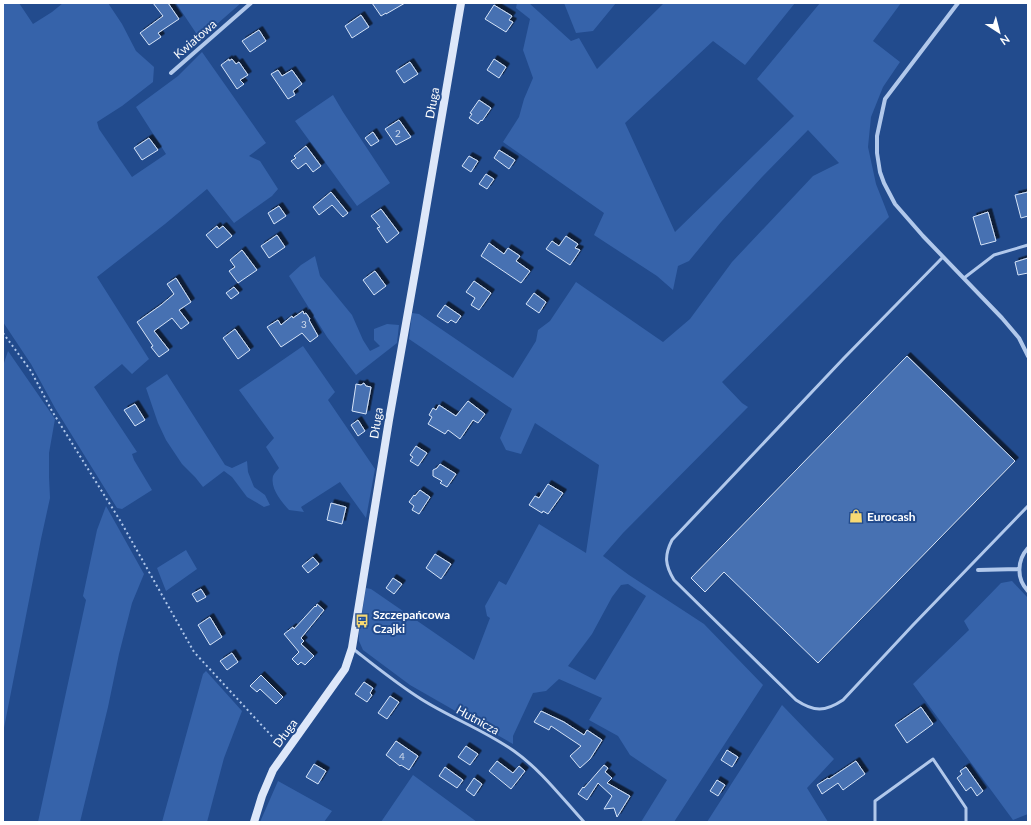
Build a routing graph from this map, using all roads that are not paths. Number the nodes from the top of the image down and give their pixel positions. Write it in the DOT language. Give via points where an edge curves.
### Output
graph roads {
  1 [pos="252,3"];
  2 [pos="461,3"];
  3 [pos="958,3"];
  4 [pos="170,73"];
  5 [pos="1028,245"];
  6 [pos="943,257"];
  7 [pos="964,278"];
  8 [pos="1028,356"];
  9 [pos="1028,506"];
  10 [pos="1028,548"];
  11 [pos="970,566"];
  12 [pos="1019,569"];
  13 [pos="978,570"];
  14 [pos="1028,591"];
  15 [pos="352,648"];
  16 [pos="254,822"];
  17 [pos="584,822"];
  18 [pos="875,822"];
  19 [pos="966,822"];
  1 -- 4 [label="street, Kwiatowa"];
  2 -- 15 [label="street, Długa"];
  3 -- 6 [label="street" via="885,99 877,136 880,172 895,204"];
  5 -- 7 [label="lane" via="994,255"];
  6 -- 7 [label="street"];
  6 -- 11 [label="lane" via="672,540 667,550 666,561 674,580 796,700 804,706 824,710 843,700"];
  7 -- 8 [label="street" via="1019,338"];
  9 -- 11 [label="lane"];
  10 -- 12 [label="street" via="1020,560"];
  11 -- 13 [label="lane"];
  12 -- 13 [label="street"];
  12 -- 14 [label="street" via="1020,579"];
  15 -- 16 [label="street, Długa" via="345,670 273,770"];
  15 -- 17 [label="lane, Hutnicza" via="422,700 488,734 514,751 531,765"];
  18 -- 19 [label="lane" via="875,801 933,759 966,808"];
}
